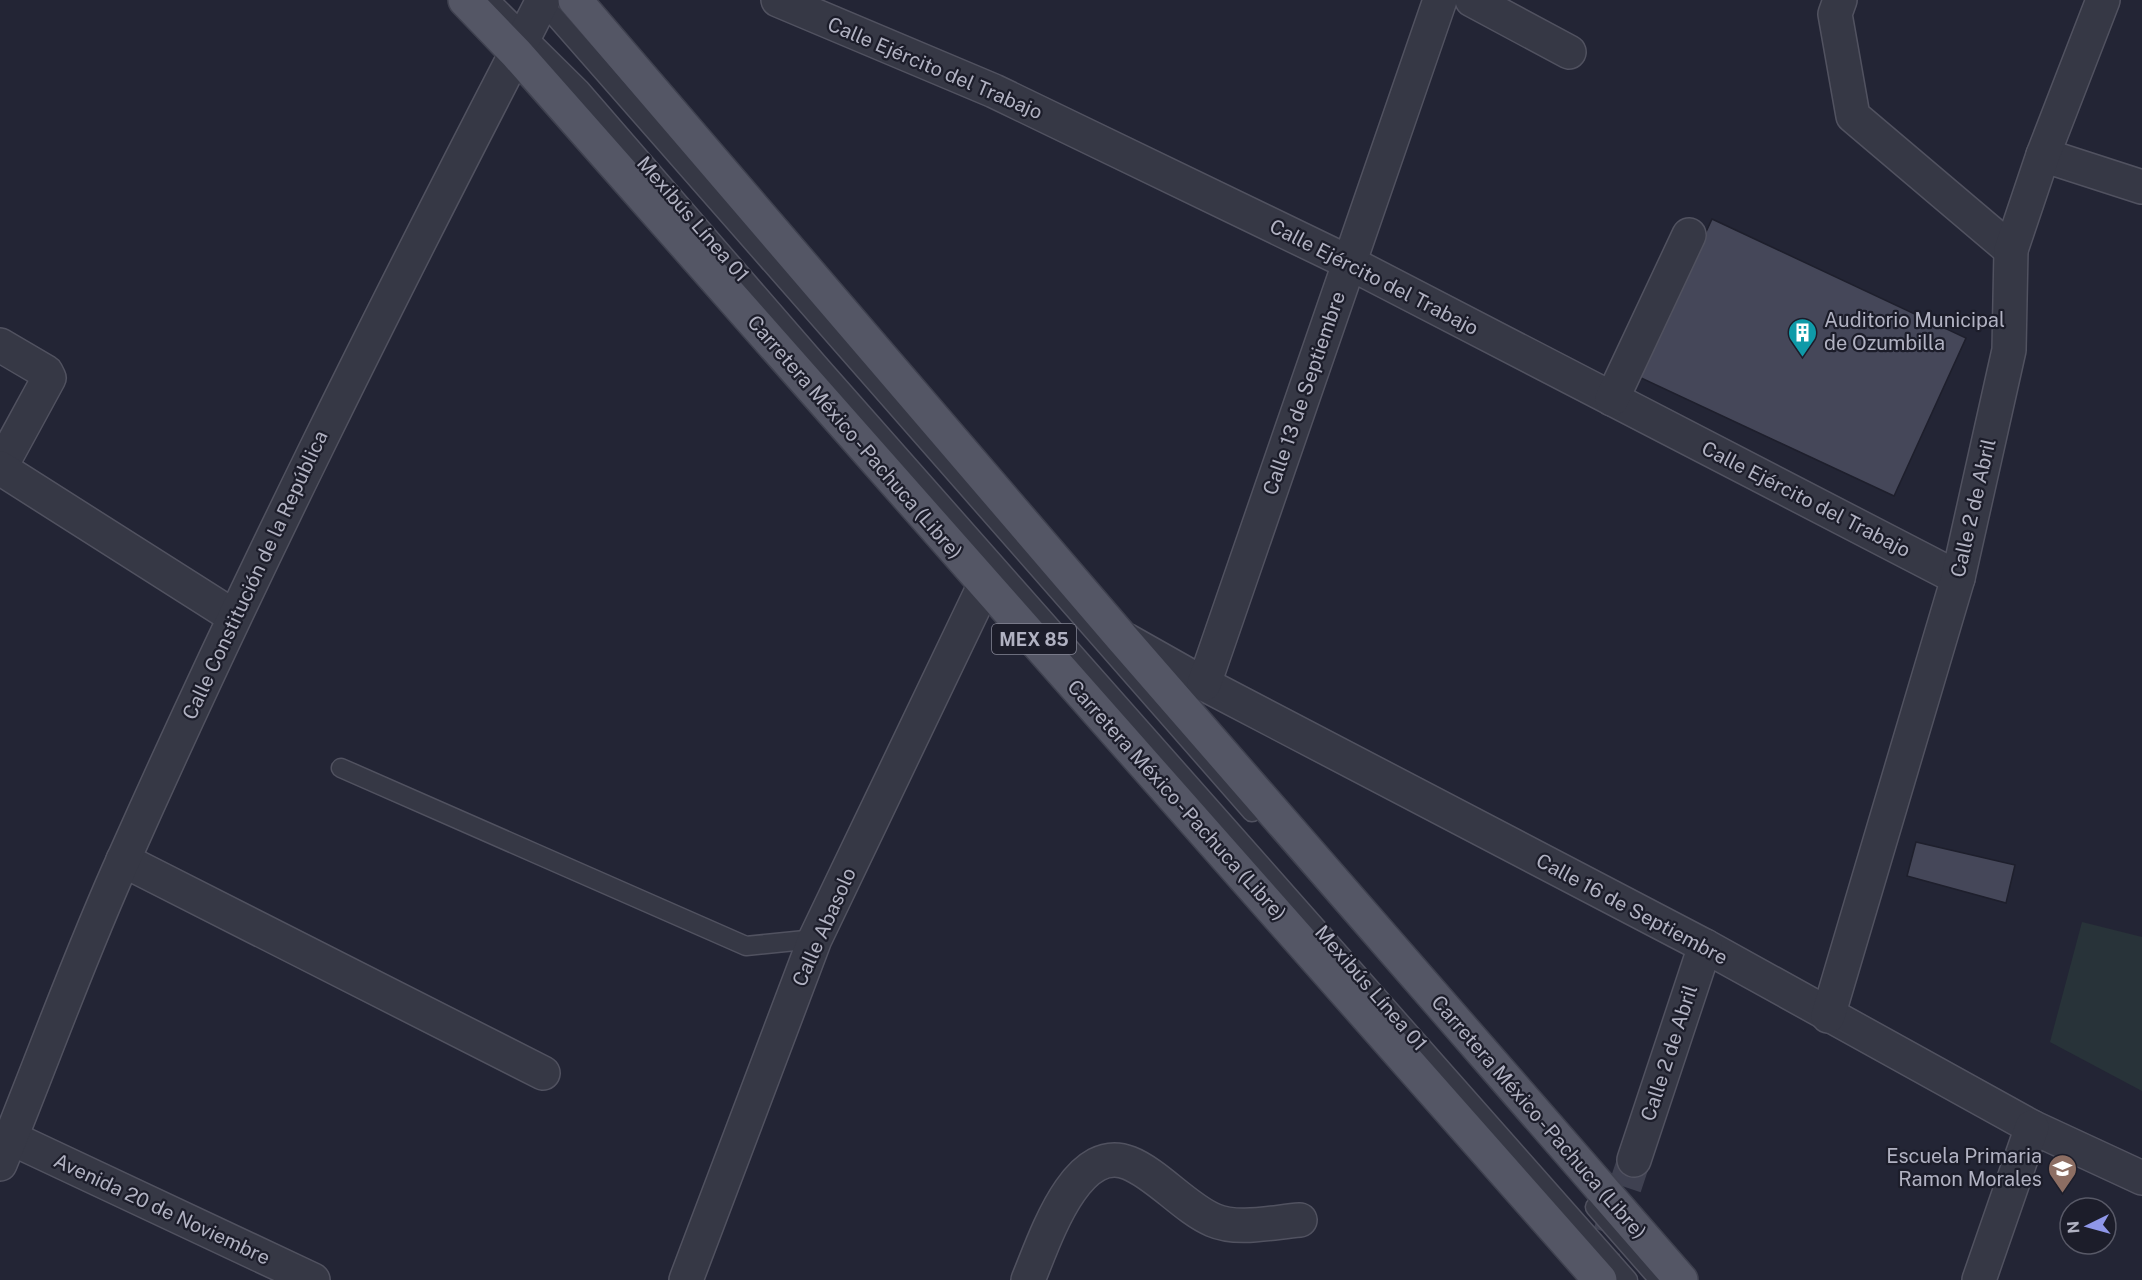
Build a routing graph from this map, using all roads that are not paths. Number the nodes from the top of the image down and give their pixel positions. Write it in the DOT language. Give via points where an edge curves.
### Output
graph roads {
  1 [pos="465,0"];
  2 [pos="490,0"];
  3 [pos="575,0"];
  4 [pos="777,0"];
  5 [pos="1440,0"];
  6 [pos="1472,0"];
  7 [pos="1840,0"];
  8 [pos="2103,0"];
  9 [pos="542,1"];
  10 [pos="521,45"];
  11 [pos="1569,52"];
  12 [pos="2043,155"];
  13 [pos="2142,188"];
  14 [pos="1689,235"];
  15 [pos="2011,250"];
  16 [pos="1348,262"];
  17 [pos="0,345"];
  18 [pos="1612,399"];
  19 [pos="0,468"];
  20 [pos="1958,578"];
  21 [pos="985,584"];
  22 [pos="233,616"];
  23 [pos="1122,638"];
  24 [pos="1204,684"];
  25 [pos="340,768"];
  26 [pos="123,860"];
  27 [pos="815,939"];
  28 [pos="1705,946"];
  29 [pos="1828,1016"];
  30 [pos="543,1073"];
  31 [pos="2032,1127"];
  32 [pos="5,1151"];
  33 [pos="1634,1160"];
  34 [pos="2142,1178"];
  35 [pos="1299,1220"];
  36 [pos="314,1280"];
  37 [pos="686,1280"];
  38 [pos="1028,1280"];
  39 [pos="1600,1280"];
  40 [pos="1628,1280"];
  41 [pos="1659,1280"];
  42 [pos="1681,1280"];
  43 [pos="1979,1280"];
  1 -- 10 [label="main road, Carretera México - Pachuca (Libre) / MEX 85"];
  2 -- 10 [label="lane, Mexibús Línea 01"];
  3 -- 23 [label="main road, Carretera México - Pachuca (Libre) / MEX 85"];
  4 -- 16 [label="street, Calle Ejército del Trabajo" via="994,91"];
  5 -- 16 [label="street, Calle 13 de Septiembre"];
  6 -- 11 [label="street"];
  7 -- 15 [label="street" via="1836,14 1853,116"];
  8 -- 12 [label="street, Calle 2 de Abril"];
  9 -- 10 [label="street, Calle Constitución de la República"];
  9 -- 41 [label="lane, Mexibús Línea 01"];
  10 -- 21 [label="main road, Carretera México - Pachuca (Libre) / MEX 85"];
  10 -- 22 [label="street, Calle Constitución de la República" via="338,401"];
  10 -- 40 [label="lane, Mexibús Línea 01" via="580,89"];
  12 -- 13 [label="street"];
  12 -- 15 [label="street, Calle 2 de Abril"];
  14 -- 18 [label="street"];
  15 -- 20 [label="street, Calle 2 de Abril" via="2009,350"];
  16 -- 18 [label="street, Calle Ejército del Trabajo"];
  16 -- 24 [label="street, Calle 13 de Septiembre"];
  17 -- 19 [label="street" via="46,372 49,378"];
  18 -- 20 [label="street, Calle Ejército del Trabajo"];
  19 -- 22 [label="street"];
  20 -- 29 [label="street, Calle 2 de Abril"];
  21 -- 27 [label="street, Calle Abasolo"];
  21 -- 39 [label="main road, Carretera México - Pachuca (Libre) / MEX 85"];
  22 -- 26 [label="street, Calle Constitución de la República"];
  23 -- 24 [label="street, Calle 16 de Septiembre"];
  23 -- 42 [label="main road, Carretera México - Pachuca (Libre) / MEX 85"];
  24 -- 28 [label="street, Calle 16 de Septiembre"];
  25 -- 27 [label="lane" via="746,946"];
  26 -- 30 [label="street"];
  26 -- 32 [label="street, Calle Constitución de la República"];
  27 -- 37 [label="street, Calle Abasolo"];
  28 -- 29 [label="street, Calle 16 de Septiembre"];
  28 -- 33 [label="street, Calle 2 de Abril"];
  29 -- 31 [label="street, Calle 16 de Septiembre"];
  31 -- 34 [label="street, Calle 16 de Septiembre"];
  31 -- 43 [label="street"];
  32 -- 36 [label="street, Avenida 20 de Noviembre"];
  35 -- 38 [label="street" via="1231,1225 1213,1220 1129,1162 1108,1160 1084,1173 1061,1203"];
}
